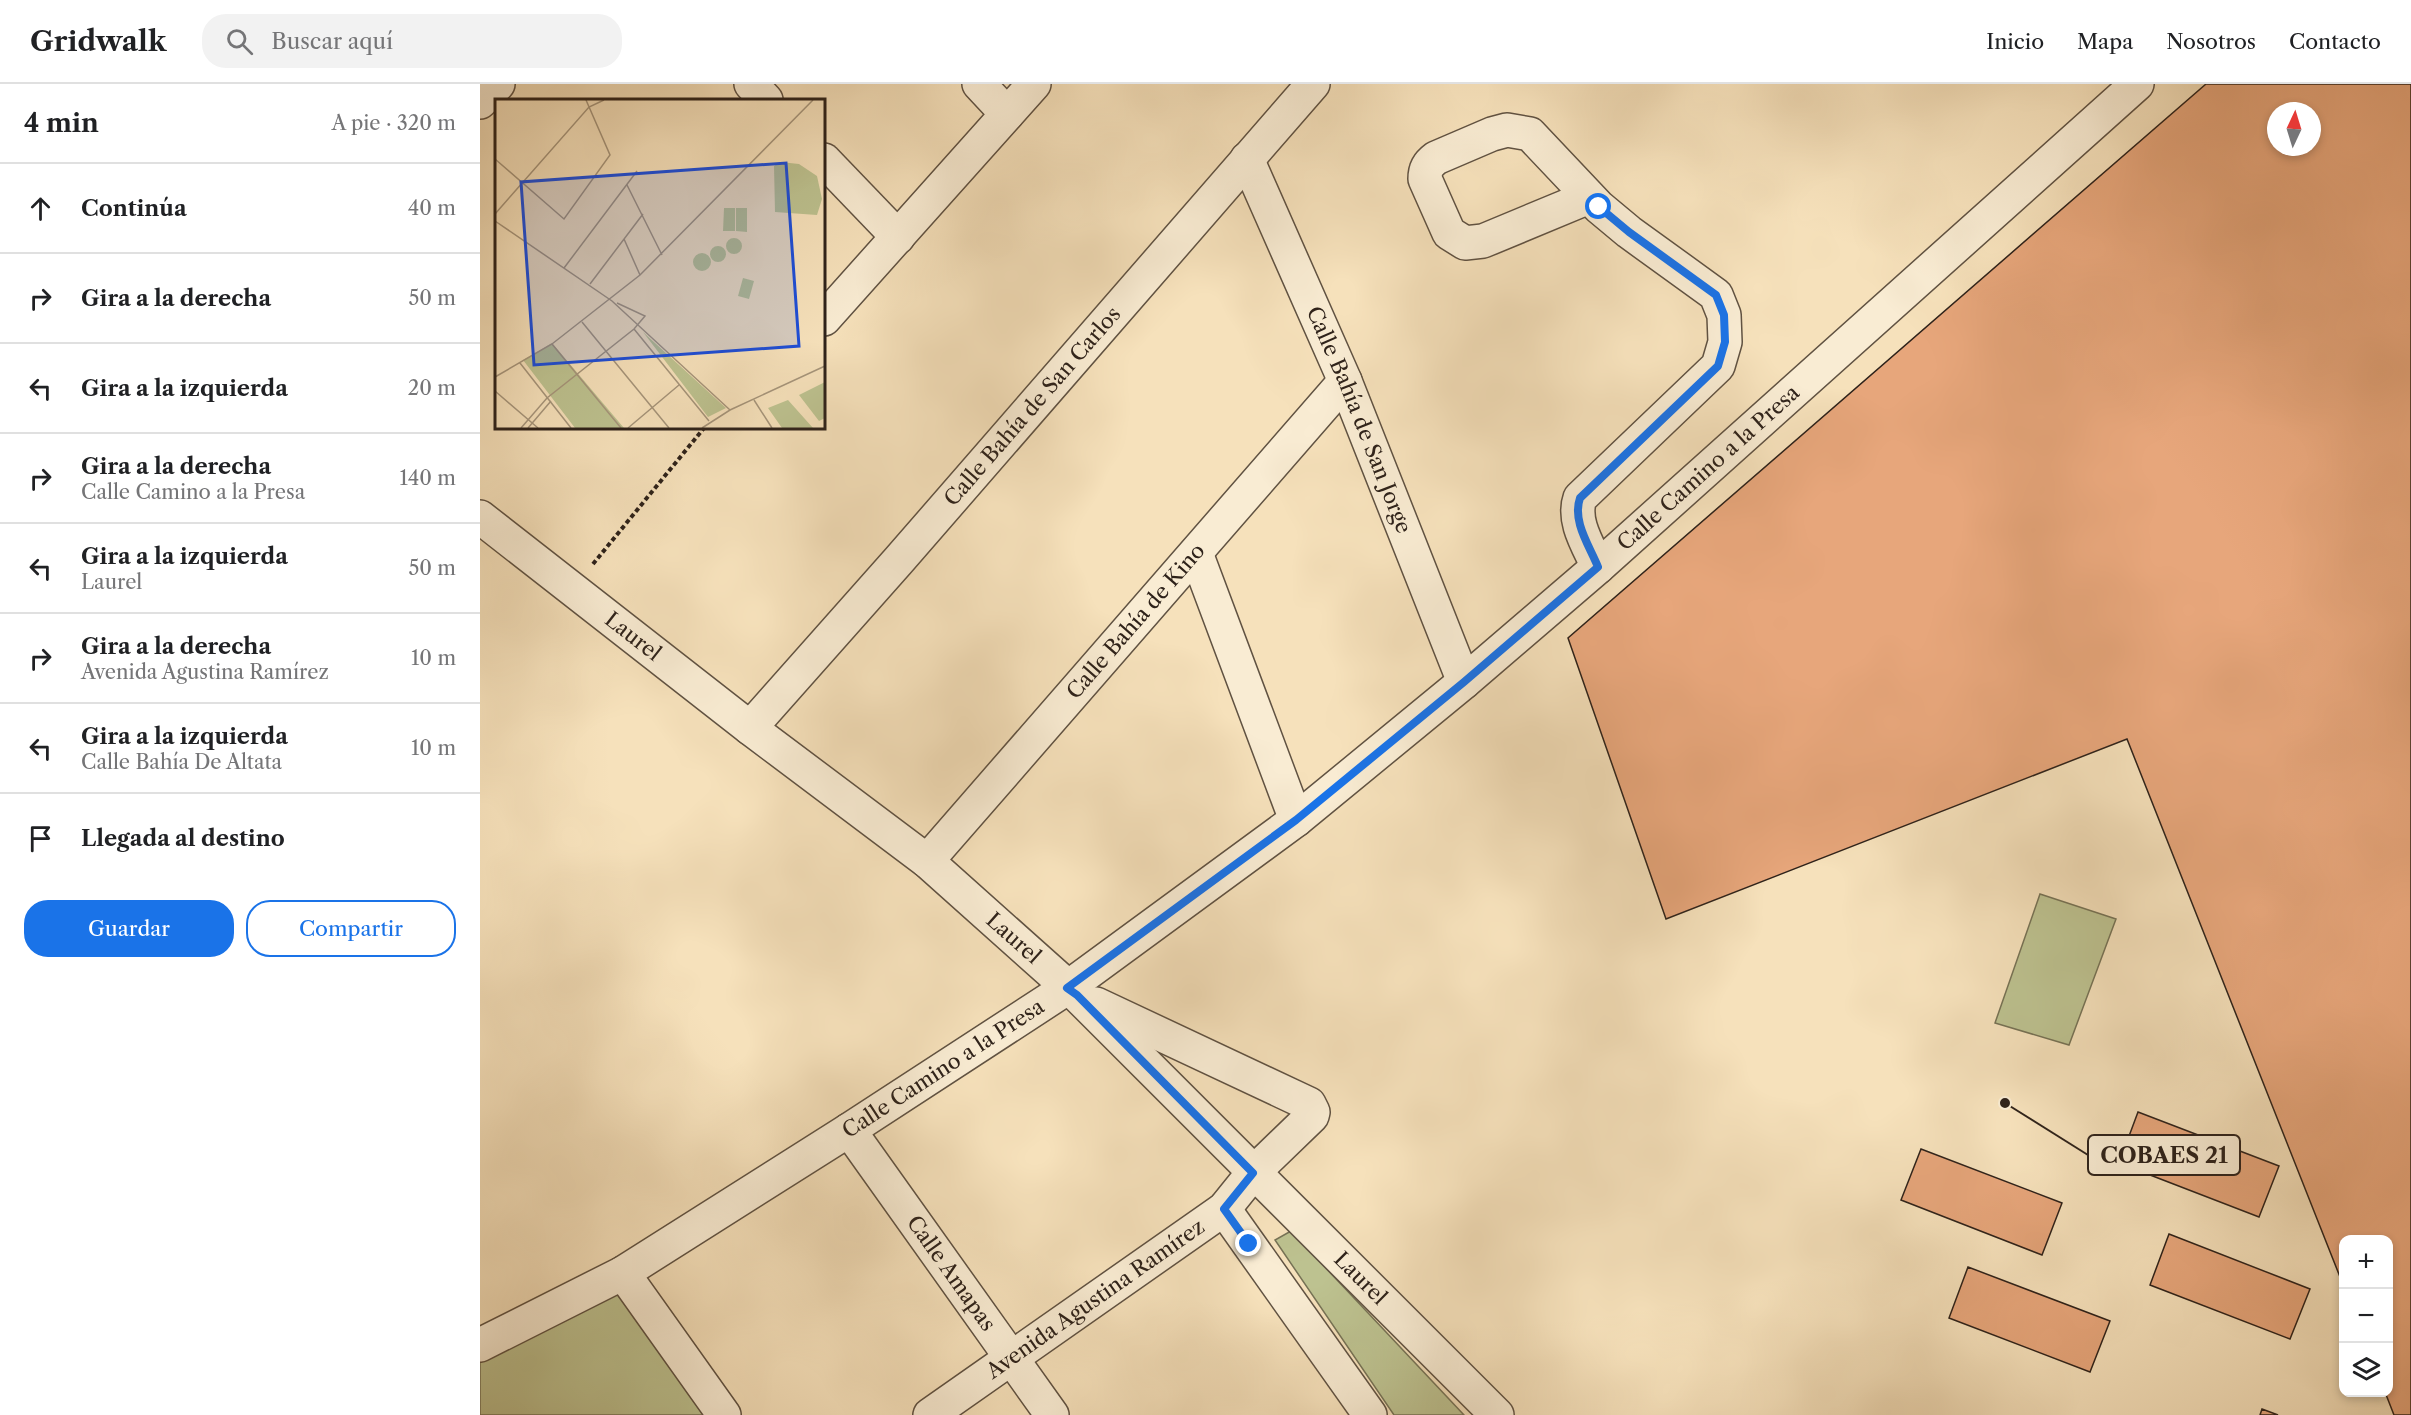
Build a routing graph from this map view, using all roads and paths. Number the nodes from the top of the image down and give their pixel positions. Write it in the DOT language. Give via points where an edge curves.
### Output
graph roads {
  1 [pos="750,84"];
  2 [pos="979,84"];
  3 [pos="1034,84"];
  4 [pos="1313,84"];
  5 [pos="2137,84"];
  6 [pos="765,99"];
  7 [pos="1007,114"];
  8 [pos="1247,159"];
  9 [pos="825,161"];
  10 [pos="1589,197"];
  11 [pos="898,237"];
  12 [pos="825,318"];
  13 [pos="1345,381"];
  14 [pos="703,429"];
  15 [pos="480,517"];
  16 [pos="1196,553"];
  17 [pos="1598,567"];
  18 [pos="572,589"];
  19 [pos="1464,682"];
  20 [pos="750,728"];
  21 [pos="1296,820"];
  22 [pos="927,861"];
  23 [pos="1072,992"];
  24 [pos="849,1130"];
  25 [pos="1253,1173"];
  26 [pos="1224,1209"];
  27 [pos="623,1273"];
  28 [pos="480,1345"];
  29 [pos="1012,1359"];
  30 [pos="724,1415"];
  31 [pos="930,1415"];
  32 [pos="1052,1415"];
  33 [pos="1370,1415"];
  34 [pos="1497,1415"];
  1 -- 6 [label="street"];
  2 -- 7 [label="street"];
  3 -- 7 [label="street"];
  4 -- 8 [label="street, Calle Bahía de San Carlos"];
  5 -- 17 [label="street, Calle Camino a la Presa"];
  7 -- 11 [label="street"];
  8 -- 13 [label="street, Calle Bahía de San Jorge"];
  8 -- 20 [label="street, Calle Bahía de San Carlos"];
  9 -- 11 [label="street"];
  10 -- 10 [label="street" via="1483,241 1465,243 1449,233 1425,172 1436,158 1492,134 1520,130 1530,134"];
  10 -- 17 [label="street" via="1629,232 1716,295 1724,315 1725,342 1718,366 1580,498 1577,518"];
  11 -- 12 [label="street"];
  13 -- 16 [label="street, Calle Bahía de Kino"];
  13 -- 19 [label="street, Calle Bahía de San Jorge"];
  14 -- 18 [label="path"];
  15 -- 18 [label="street, Laurel"];
  16 -- 21 [label="street"];
  16 -- 22 [label="street, Calle Bahía de Kino"];
  17 -- 19 [label="street, Calle Camino a la Presa"];
  18 -- 20 [label="street, Laurel"];
  19 -- 21 [label="street, Calle Camino a la Presa"];
  20 -- 22 [label="street, Laurel"];
  21 -- 23 [label="street, Calle Camino a la Presa"];
  22 -- 23 [label="street, Laurel"];
  23 -- 24 [label="street, Calle Camino a la Presa"];
  23 -- 25 [label="street, Laurel"];
  23 -- 25 [label="street, Avenida Agustina Ramírez" via="1309,1104 1313,1112 1309,1121"];
  24 -- 27 [label="street, Calle Camino a la Presa"];
  24 -- 29 [label="street, Calle Amapas"];
  25 -- 26 [label="street, Avenida Agustina Ramírez"];
  25 -- 34 [label="street, Laurel"];
  26 -- 29 [label="street, Avenida Agustina Ramírez"];
  26 -- 33 [label="street"];
  27 -- 28 [label="street, Calle Camino a la Presa"];
  27 -- 30 [label="street"];
  29 -- 31 [label="street, Avenida Agustina Ramírez"];
  29 -- 32 [label="street, Calle Amapas"];
}
